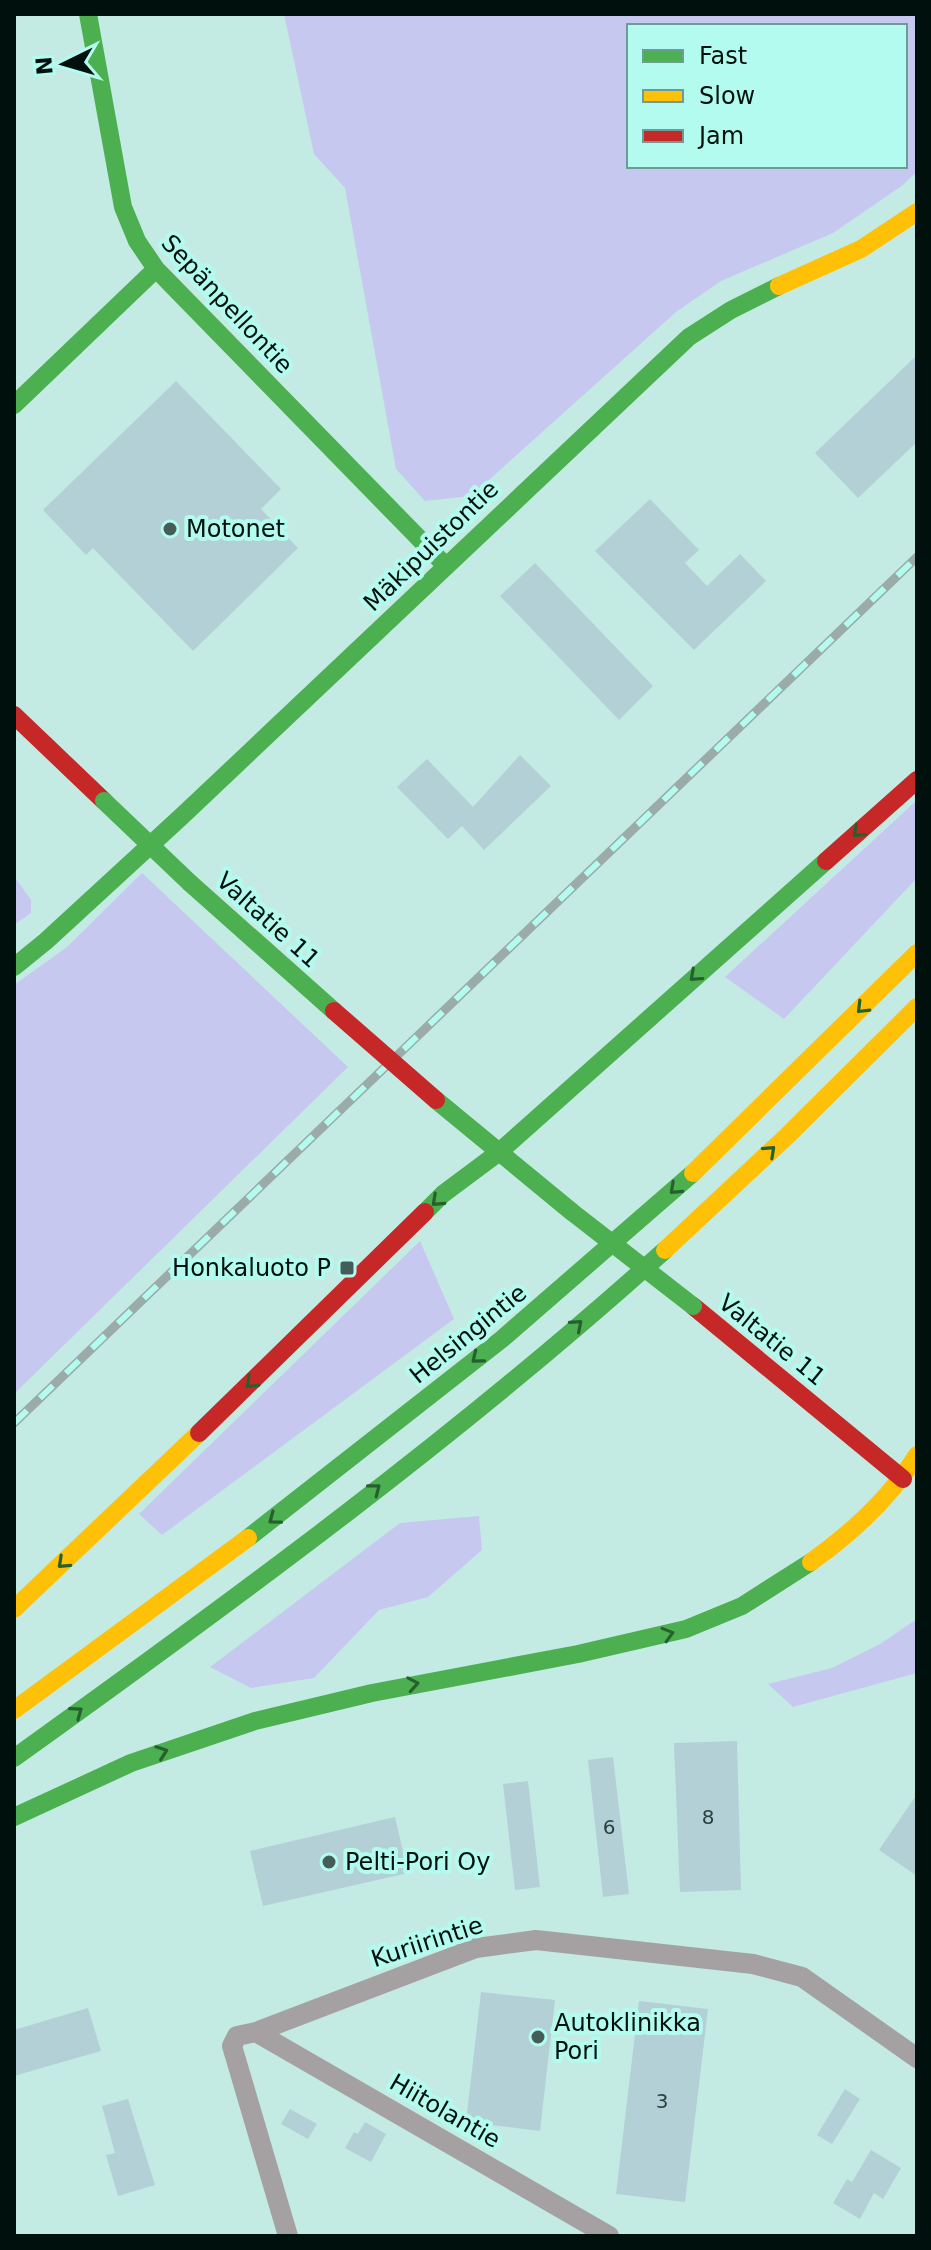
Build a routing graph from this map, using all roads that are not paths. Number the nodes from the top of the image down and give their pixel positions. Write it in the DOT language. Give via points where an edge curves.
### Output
graph roads {
  1 [pos="88,14"];
  2 [pos="917,212"];
  3 [pos="156,269"];
  4 [pos="14,405"];
  5 [pos="445,565"];
  6 [pos="14,715"];
  7 [pos="917,780"];
  8 [pos="917,953"];
  9 [pos="14,967"];
  10 [pos="917,1007"];
  11 [pos="498,1153"];
  12 [pos="917,1455"];
  13 [pos="910,1485"];
  14 [pos="14,1609"];
  15 [pos="14,1710"];
  16 [pos="14,1758"];
  17 [pos="14,1817"];
  18 [pos="256,2032"];
  19 [pos="917,2058"];
  20 [pos="288,2236"];
  21 [pos="609,2236"];
  1 -- 3 [label="main road, Sepänpellontie" via="123,207"];
  2 -- 5 [label="main road, Mäkipuistontie" via="849,256 739,306 689,337"];
  3 -- 4 [label="main road"];
  3 -- 5 [label="main road, Sepänpellontie"];
  5 -- 9 [label="main road, Mäkipuistontie" via="182,816"];
  6 -- 11 [label="main road, Valtatie 11, bridge" via="190,883"];
  7 -- 11 [label="main road, one-way"];
  8 -- 15 [label="main road, Helsingintie, one-way" via="657,1206 533,1313 354,1458"];
  16 -- 10 [label="main road, one-way" via="363,1499 564,1336 703,1213"];
  11 -- 13 [label="main road, Valtatie 11, bridge"];
  11 -- 14 [label="main road, one-way" via="443,1194"];
  12 -- 13 [label="main road"];
  17 -- 13 [label="main road, one-way" via="157,1754 276,1716 395,1687 583,1654 669,1634 728,1613 788,1580"];
  18 -- 19 [label="street, Kuriirintie" via="476,1948 536,1940 753,1964 802,1977"];
  18 -- 20 [label="street, Kuriirintie" via="237,2036 232,2046"];
  18 -- 21 [label="street, Hiitolantie"];
}
